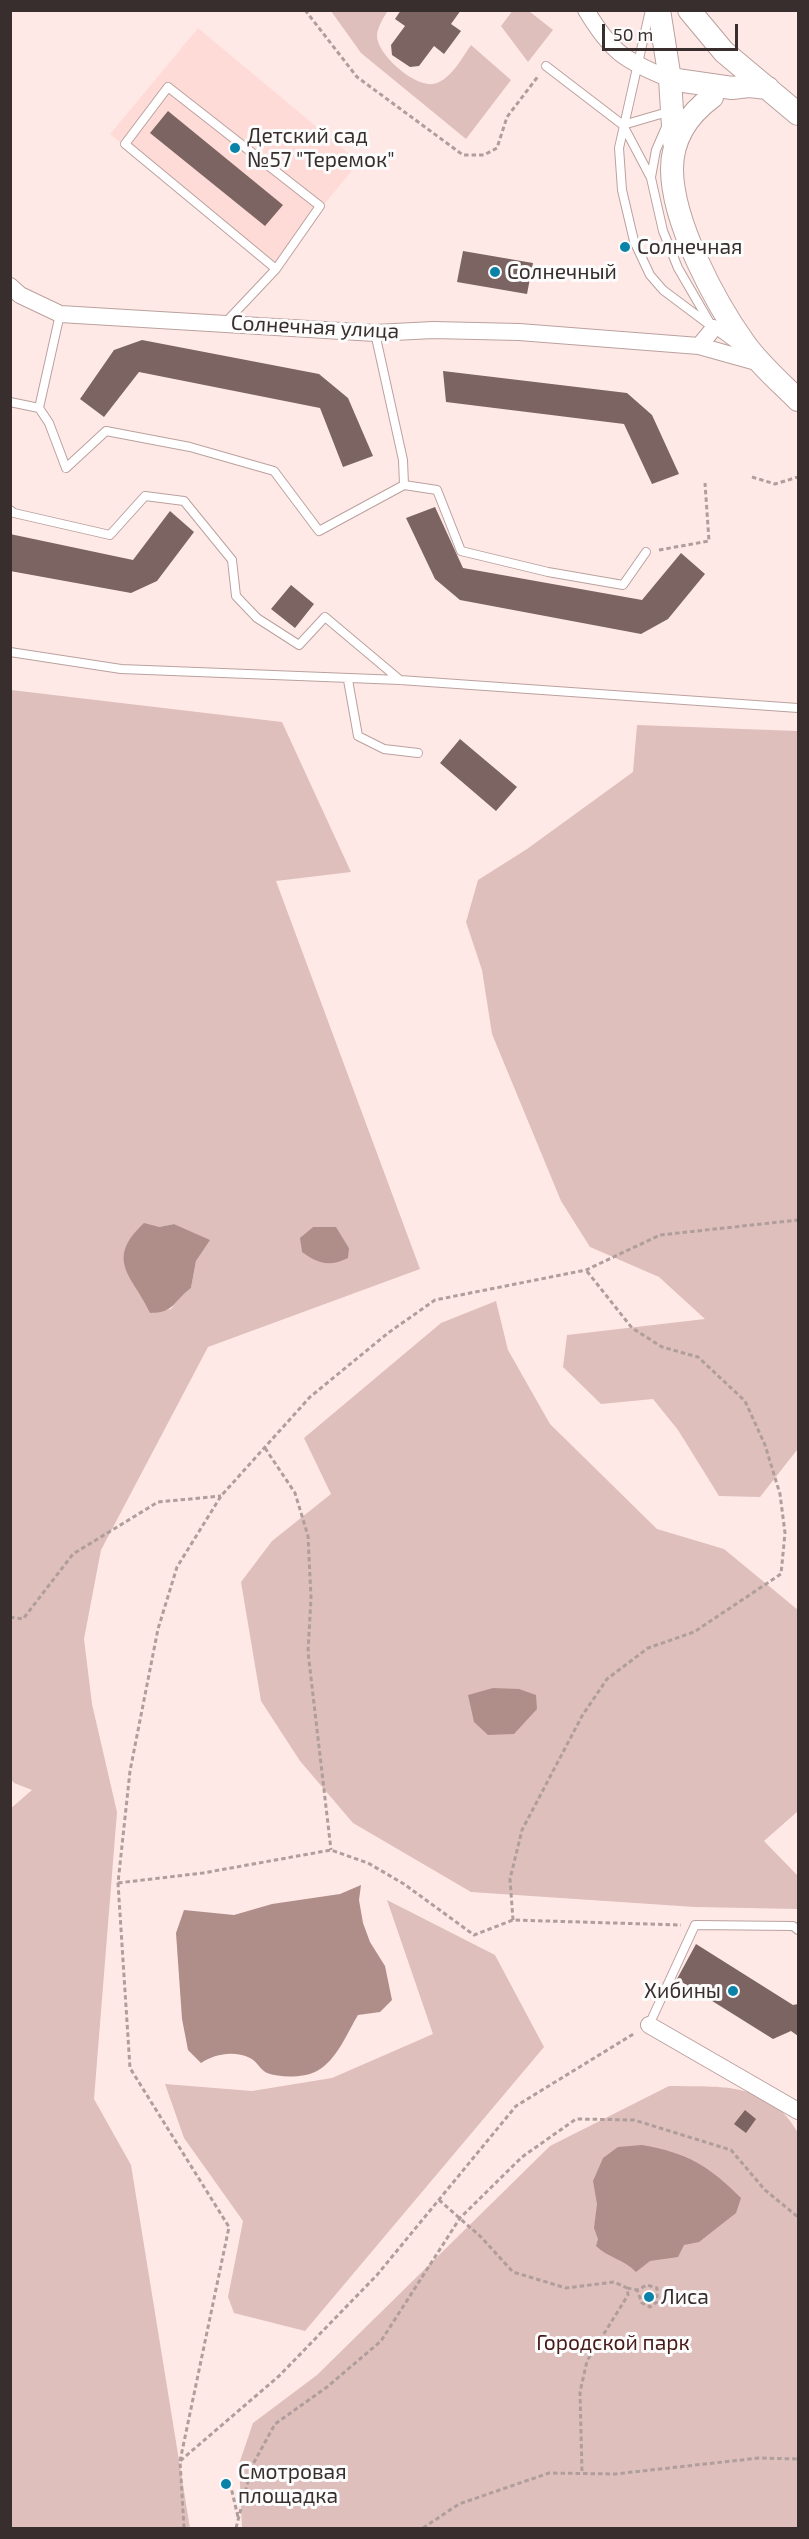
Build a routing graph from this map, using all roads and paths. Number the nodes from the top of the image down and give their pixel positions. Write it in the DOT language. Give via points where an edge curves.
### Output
graph roads {
  1 [pos="305,10"];
  2 [pos="586,10"];
  3 [pos="650,10"];
  4 [pos="659,10"];
  5 [pos="689,10"];
  6 [pos="546,66"];
  7 [pos="638,66"];
  8 [pos="670,79"];
  9 [pos="768,88"];
  10 [pos="722,92"];
  11 [pos="673,110"];
  12 [pos="798,114"];
  13 [pos="623,125"];
  14 [pos="675,150"];
  15 [pos="651,178"];
  16 [pos="276,269"];
  17 [pos="10,286"];
  18 [pos="719,304"];
  19 [pos="60,314"];
  20 [pos="225,323"];
  21 [pos="714,328"];
  22 [pos="375,333"];
  23 [pos="699,346"];
  24 [pos="767,370"];
  25 [pos="798,392"];
  26 [pos="798,400"];
  27 [pos="10,402"];
  28 [pos="39,408"];
  29 [pos="752,477"];
  30 [pos="798,477"];
  31 [pos="705,483"];
  32 [pos="404,485"];
  33 [pos="10,510"];
  34 [pos="646,552"];
  35 [pos="10,652"];
  36 [pos="348,680"];
  37 [pos="400,680"];
  38 [pos="798,708"];
  39 [pos="418,753"];
  40 [pos="798,1220"];
  41 [pos="586,1270"];
  42 [pos="265,1448"];
  43 [pos="221,1496"];
  44 [pos="10,1617"];
  45 [pos="331,1850"];
  46 [pos="118,1883"];
  47 [pos="513,1920"];
  48 [pos="695,1925"];
  49 [pos="798,1929"];
  50 [pos="649,2025"];
  51 [pos="798,2111"];
  52 [pos="439,2200"];
  53 [pos="798,2217"];
  54 [pos="460,2218"];
  55 [pos="627,2288"];
  56 [pos="637,2290"];
  57 [pos="798,2459"];
  58 [pos="180,2461"];
  59 [pos="582,2472"];
  60 [pos="230,2483"];
  61 [pos="238,2518"];
  62 [pos="184,2529"];
  63 [pos="236,2529"];
  64 [pos="423,2529"];
  1 -- 6 [label="path" via="357,77 463,155 484,155 496,148 507,117"];
  2 -- 7 [label="street" via="604,39"];
  3 -- 7 [label="lane"];
  4 -- 8 [label="main road"];
  5 -- 9 [label="main road" via="724,52"];
  6 -- 13 [label="lane"];
  7 -- 8 [label="street"];
  7 -- 13 [label="lane"];
  8 -- 10 [label="main road"];
  8 -- 11 [label="main road"];
  9 -- 10 [label="main road" via="748,86"];
  9 -- 12 [label="main road"];
  10 -- 11 [label="main road"];
  10 -- 14 [label="main road" via="697,108 683,127"];
  11 -- 13 [label="lane"];
  11 -- 14 [label="main road"];
  11 -- 15 [label="lane" via="656,150"];
  13 -- 15 [label="lane"];
  13 -- 21 [label="lane" via="621,190 634,241 650,275 663,290"];
  14 -- 18 [label="main road" via="674,191 687,234"];
  15 -- 21 [label="lane" via="663,231 678,268"];
  16 -- 16 [label="lane" via="125,144 168,87 320,206"];
  16 -- 20 [label="lane"];
  17 -- 19 [label="street, Солнечная улица"];
  18 -- 21 [label="main road"];
  18 -- 24 [label="main road"];
  19 -- 20 [label="street, Солнечная улица"];
  19 -- 28 [label="lane"];
  20 -- 22 [label="street, Солнечная улица"];
  21 -- 23 [label="street"];
  21 -- 24 [label="lane"];
  22 -- 23 [label="street, Солнечная улица" via="508,332"];
  22 -- 32 [label="lane" via="403,460"];
  23 -- 24 [label="street, Солнечная улица"];
  24 -- 25 [label="main road"];
  24 -- 26 [label="main road"];
  27 -- 28 [label="lane"];
  28 -- 32 [label="lane" via="66,468 106,431 190,447 274,471 319,531"];
  29 -- 30 [label="path" via="775,484"];
  31 -- 34 [label="path" via="709,541"];
  32 -- 34 [label="lane" via="437,490 461,551 623,585"];
  33 -- 37 [label="lane" via="110,535 145,496 184,501 232,560 236,596 257,618 299,645 325,617"];
  35 -- 36 [label="lane" via="121,669"];
  36 -- 37 [label="lane"];
  36 -- 39 [label="lane" via="358,736 384,749"];
  37 -- 38 [label="lane"];
  40 -- 41 [label="path" via="660,1235"];
  41 -- 42 [label="path" via="435,1300 310,1397"];
  41 -- 47 [label="path" via="632,1328 662,1347 698,1357 745,1401 765,1445 780,1494 785,1533 781,1574 694,1632 648,1648 607,1679 582,1716 522,1830 510,1879"];
  42 -- 43 [label="path"];
  42 -- 45 [label="path" via="296,1493 308,1536 308,1652"];
  43 -- 44 [label="path" via="158,1502 73,1554 23,1619"];
  43 -- 46 [label="path" via="177,1567 158,1629 130,1771"];
  45 -- 46 [label="path" via="203,1873"];
  45 -- 47 [label="path" via="368,1863 404,1884 474,1935"];
  46 -- 58 [label="path" via="130,2068 229,2227"];
  47 -- 48 [label="path"];
  48 -- 49 [label="lane"];
  48 -- 50 [label="lane"];
  50 -- 51 [label="street"];
  50 -- 52 [label="path" via="516,2106"];
  52 -- 54 [label="path"];
  52 -- 58 [label="path" via="378,2275 279,2376"];
  53 -- 54 [label="path" via="765,2190 731,2150 634,2120 576,2119 522,2157"];
  54 -- 55 [label="path" via="513,2272 566,2288 614,2282"];
  54 -- 61 [label="path" via="381,2341 275,2424 252,2466"];
  55 -- 56 [label="path"];
  55 -- 59 [label="path" via="628,2295 587,2361 580,2392"];
  56 -- 56 [label="path" via="657,2288 657,2302 650,2307 642,2303"];
  57 -- 59 [label="path" via="759,2458 615,2474"];
  58 -- 62 [label="path"];
  59 -- 64 [label="path" via="549,2473 459,2504"];
  60 -- 61 [label="path"];
  61 -- 63 [label="path"];
}
